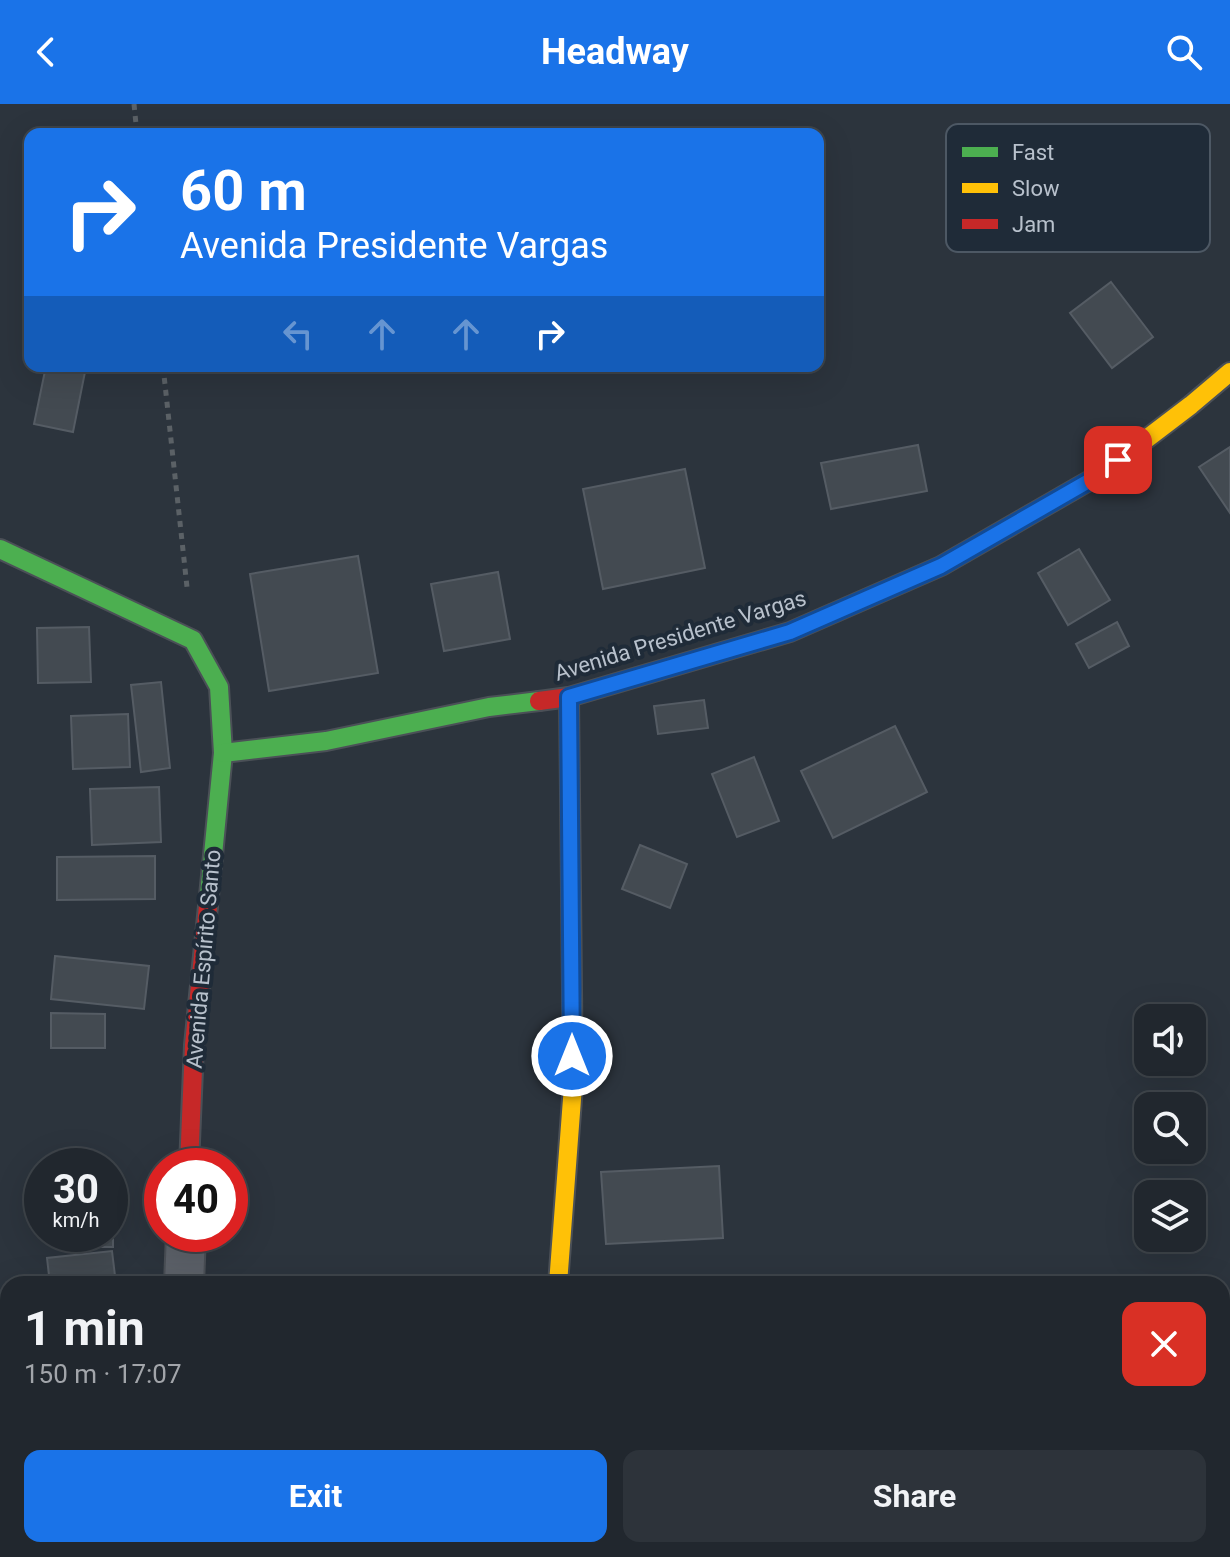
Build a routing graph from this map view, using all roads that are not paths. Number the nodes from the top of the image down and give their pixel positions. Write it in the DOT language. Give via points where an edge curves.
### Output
graph roads {
  1 [pos="1230,372"];
  2 [pos="0,549"];
  3 [pos="569,697"];
  4 [pos="223,753"];
  5 [pos="190,1148"];
  6 [pos="185,1252"];
  7 [pos="184,1276"];
  8 [pos="559,1276"];
  1 -- 3 [label="street, Avenida Presidente Vargas" via="1094,478 941,566 790,632"];
  2 -- 4 [label="street, Avenida Espírito Santo" via="193,640 219,687"];
  3 -- 4 [label="street, Avenida Presidente Vargas" via="489,707 326,741"];
  3 -- 8 [label="street" via="573,1086"];
  4 -- 5 [label="street, Avenida Espírito Santo" via="194,1045"];
  6 -- 7 [label="street"];
}
